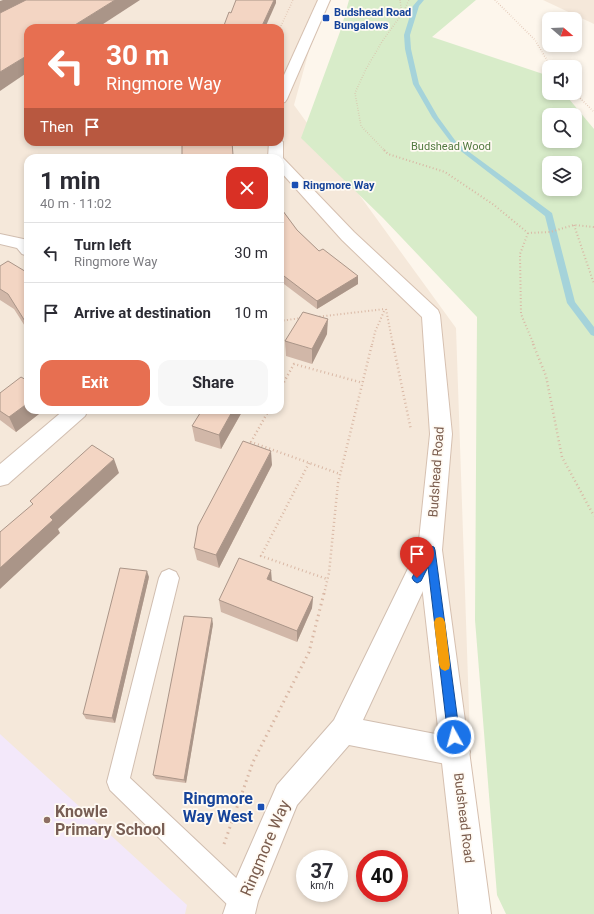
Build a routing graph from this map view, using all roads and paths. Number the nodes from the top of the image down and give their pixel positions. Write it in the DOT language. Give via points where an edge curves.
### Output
graph roads {
  1 [pos="293,0"];
  2 [pos="324,0"];
  3 [pos="400,0"];
  4 [pos="410,0"];
  5 [pos="495,0"];
  6 [pos="402,14"];
  7 [pos="282,24"];
  8 [pos="545,60"];
  9 [pos="284,90"];
  10 [pos="582,100"];
  11 [pos="594,112"];
  12 [pos="284,166"];
  13 [pos="574,225"];
  14 [pos="594,227"];
  15 [pos="528,233"];
  16 [pos="0,239"];
  17 [pos="24,245"];
  18 [pos="594,284"];
  19 [pos="385,309"];
  20 [pos="314,317"];
  21 [pos="307,318"];
  22 [pos="284,321"];
  23 [pos="284,382"];
  24 [pos="363,383"];
  25 [pos="73,414"];
  26 [pos="267,414"];
  27 [pos="412,433"];
  28 [pos="309,463"];
  29 [pos="340,474"];
  30 [pos="0,477"];
  31 [pos="594,516"];
  32 [pos="430,550"];
  33 [pos="169,578"];
  34 [pos="327,579"];
  35 [pos="344,730"];
  36 [pos="456,752"];
  37 [pos="215,874"];
  38 [pos="241,907"];
  39 [pos="475,914"];
  1 -- 7 [label="path"];
  2 -- 9 [label="street"];
  3 -- 6 [label="path"];
  4 -- 6 [label="path"];
  5 -- 8 [label="path" via="535,41"];
  6 -- 15 [label="path" via="383,40 355,92 361,126 388,154 445,172 494,205"];
  10 -- 11 [label="path"];
  12 -- 32 [label="street, Budshead Road" via="348,236 431,315 441,434"];
  13 -- 14 [label="path"];
  13 -- 15 [label="path" via="550,232"];
  13 -- 18 [label="path"];
  15 -- 31 [label="path" via="520,254 521,314 546,376 562,458"];
  16 -- 17 [label="street"];
  19 -- 20 [label="path"];
  19 -- 24 [label="path" via="375,332"];
  19 -- 27 [label="path"];
  21 -- 22 [label="path"];
  23 -- 24 [label="path" via="294,364"];
  24 -- 29 [label="path"];
  25 -- 30 [label="street"];
  26 -- 28 [label="path" via="251,442"];
  28 -- 29 [label="path"];
  28 -- 34 [label="path" via="261,556"];
  29 -- 34 [label="path"];
  32 -- 35 [label="street, Ringmore Way"];
  32 -- 36 [label="street, Budshead Road"];
  33 -- 37 [label="lane" via="118,782"];
  34 -- 37 [label="path" via="309,652 253,762"];
  35 -- 36 [label="street"];
  35 -- 38 [label="street, Ringmore Way" via="287,795"];
  36 -- 39 [label="street, Budshead Road"];
  37 -- 38 [label="lane"];
}
